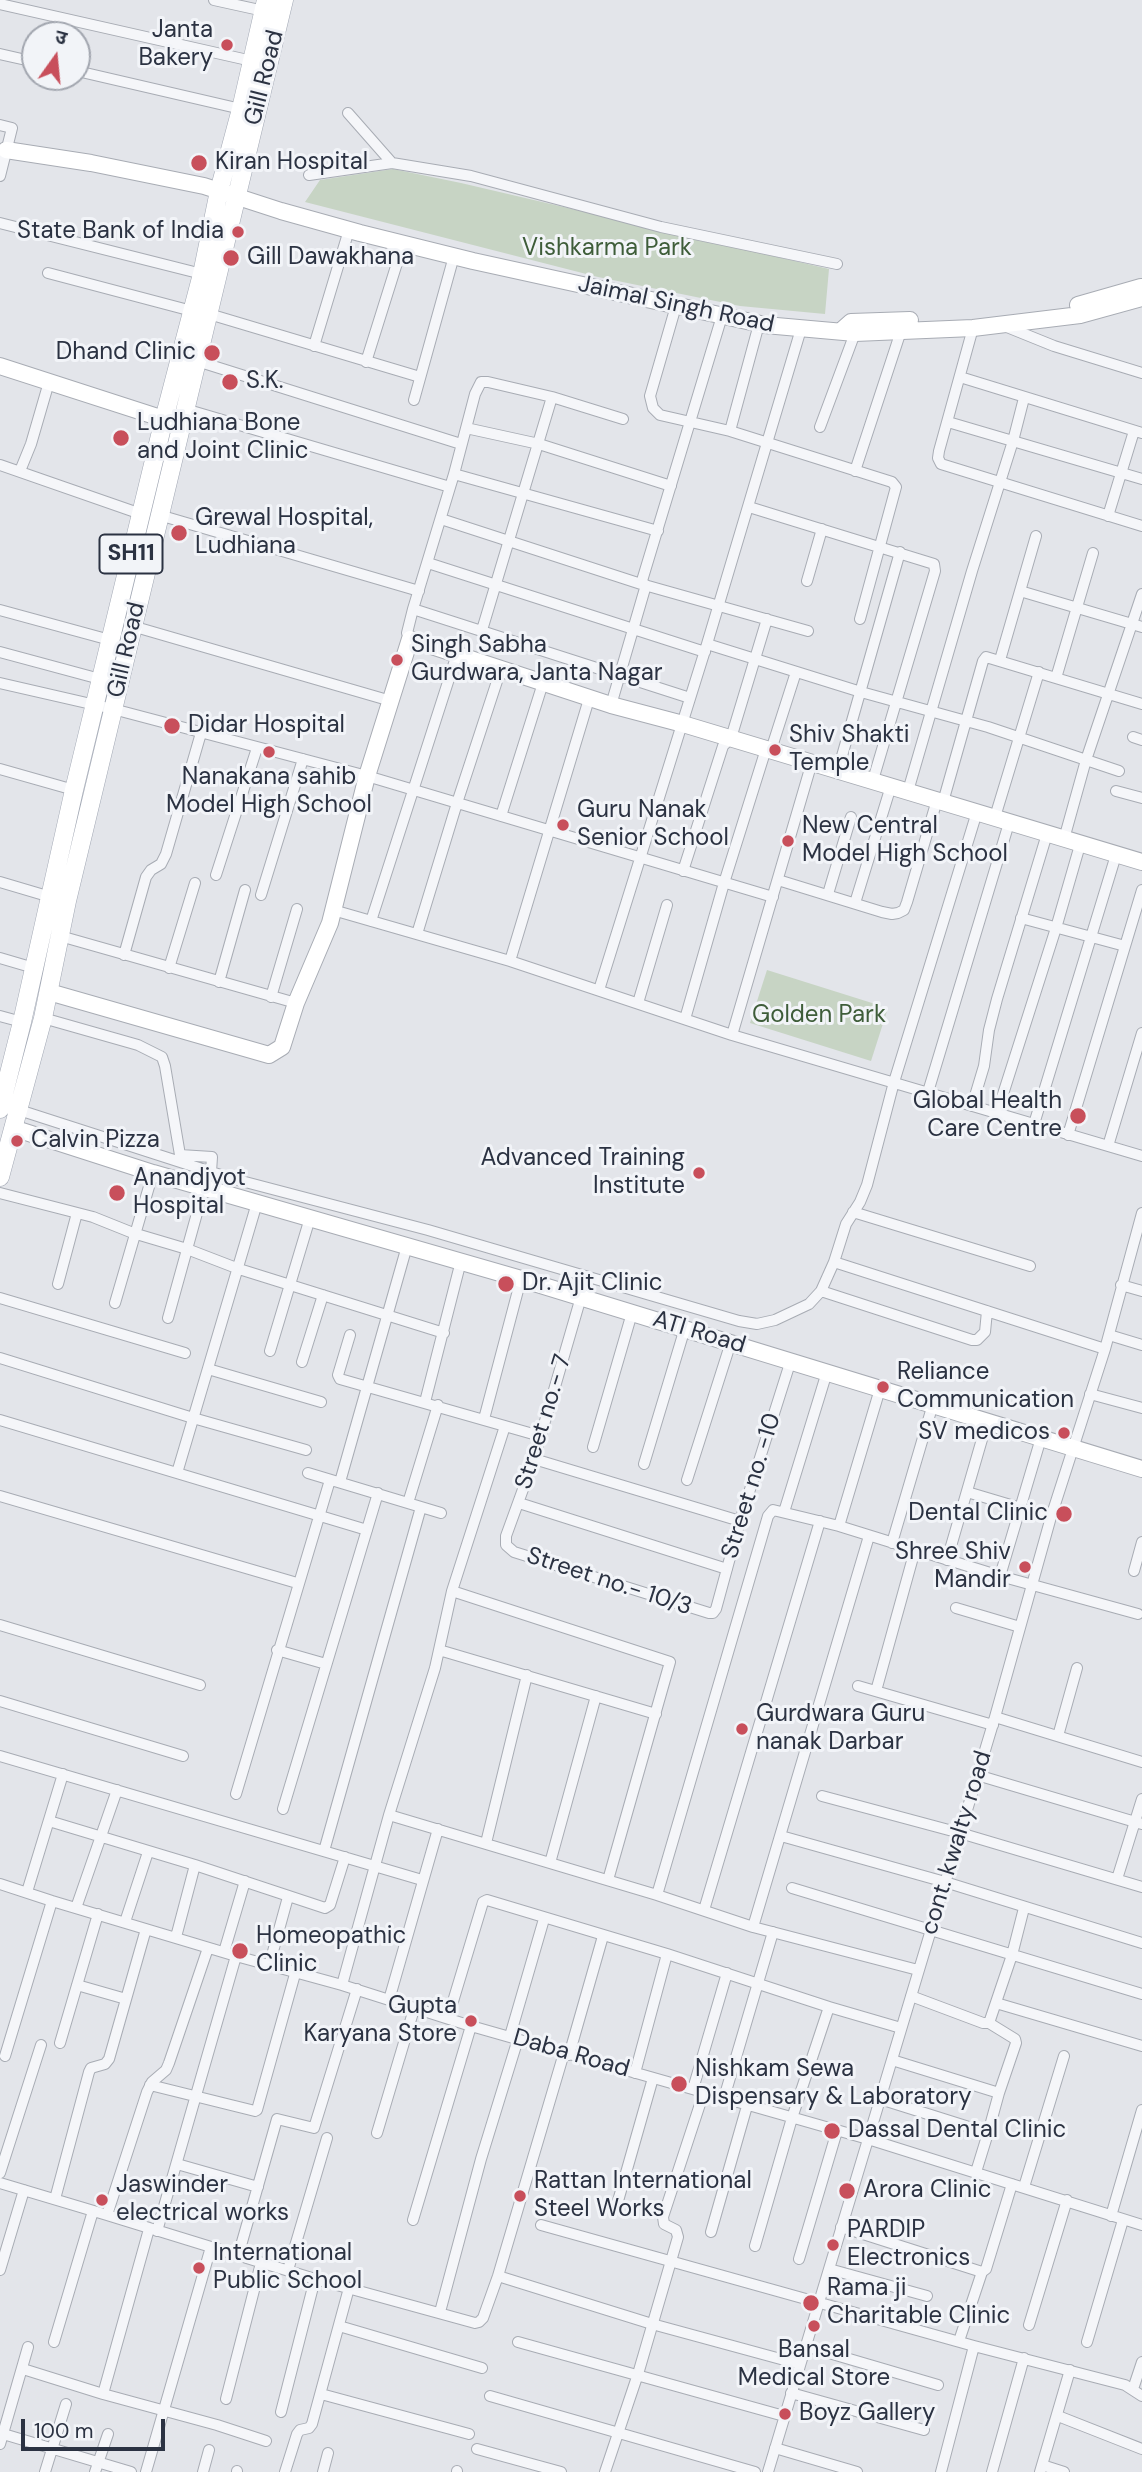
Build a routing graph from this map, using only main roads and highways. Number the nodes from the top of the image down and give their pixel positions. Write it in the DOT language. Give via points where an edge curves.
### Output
graph roads {
  1 [pos="284,0"];
  2 [pos="265,5"];
  3 [pos="227,194"];
  4 [pos="200,313"];
  5 [pos="104,707"];
  6 [pos="58,899"];
  7 [pos="0,1109"];
  8 [pos="8,1132"];
  9 [pos="3,1154"];
  10 [pos="0,1177"];
  1 -- 3 [label="main road, Gill Road / SH11"];
  2 -- 3 [label="main road, Gill Road / SH11"];
  3 -- 4 [label="main road, Gill Road / SH11"];
  3 -- 4 [label="main road, Gill Road / SH11" via="202,274"];
  4 -- 5 [label="main road, Gill Road / SH11" via="197,362 132,626"];
  4 -- 5 [label="main road, Gill Road / SH11" via="164,419 100,680"];
  5 -- 6 [label="main road, Gill Road / SH11"];
  5 -- 6 [label="main road, Gill Road / SH11" via="74,790"];
  6 -- 7 [label="main road, Gill Road / SH11" via="34,968"];
  6 -- 8 [label="main road, Gill Road / SH11" via="60,936 49,992 19,1110"];
  8 -- 9 [label="main road, Gill Road / SH11"];
  9 -- 10 [label="main road, Gill Road / SH11"];
}
